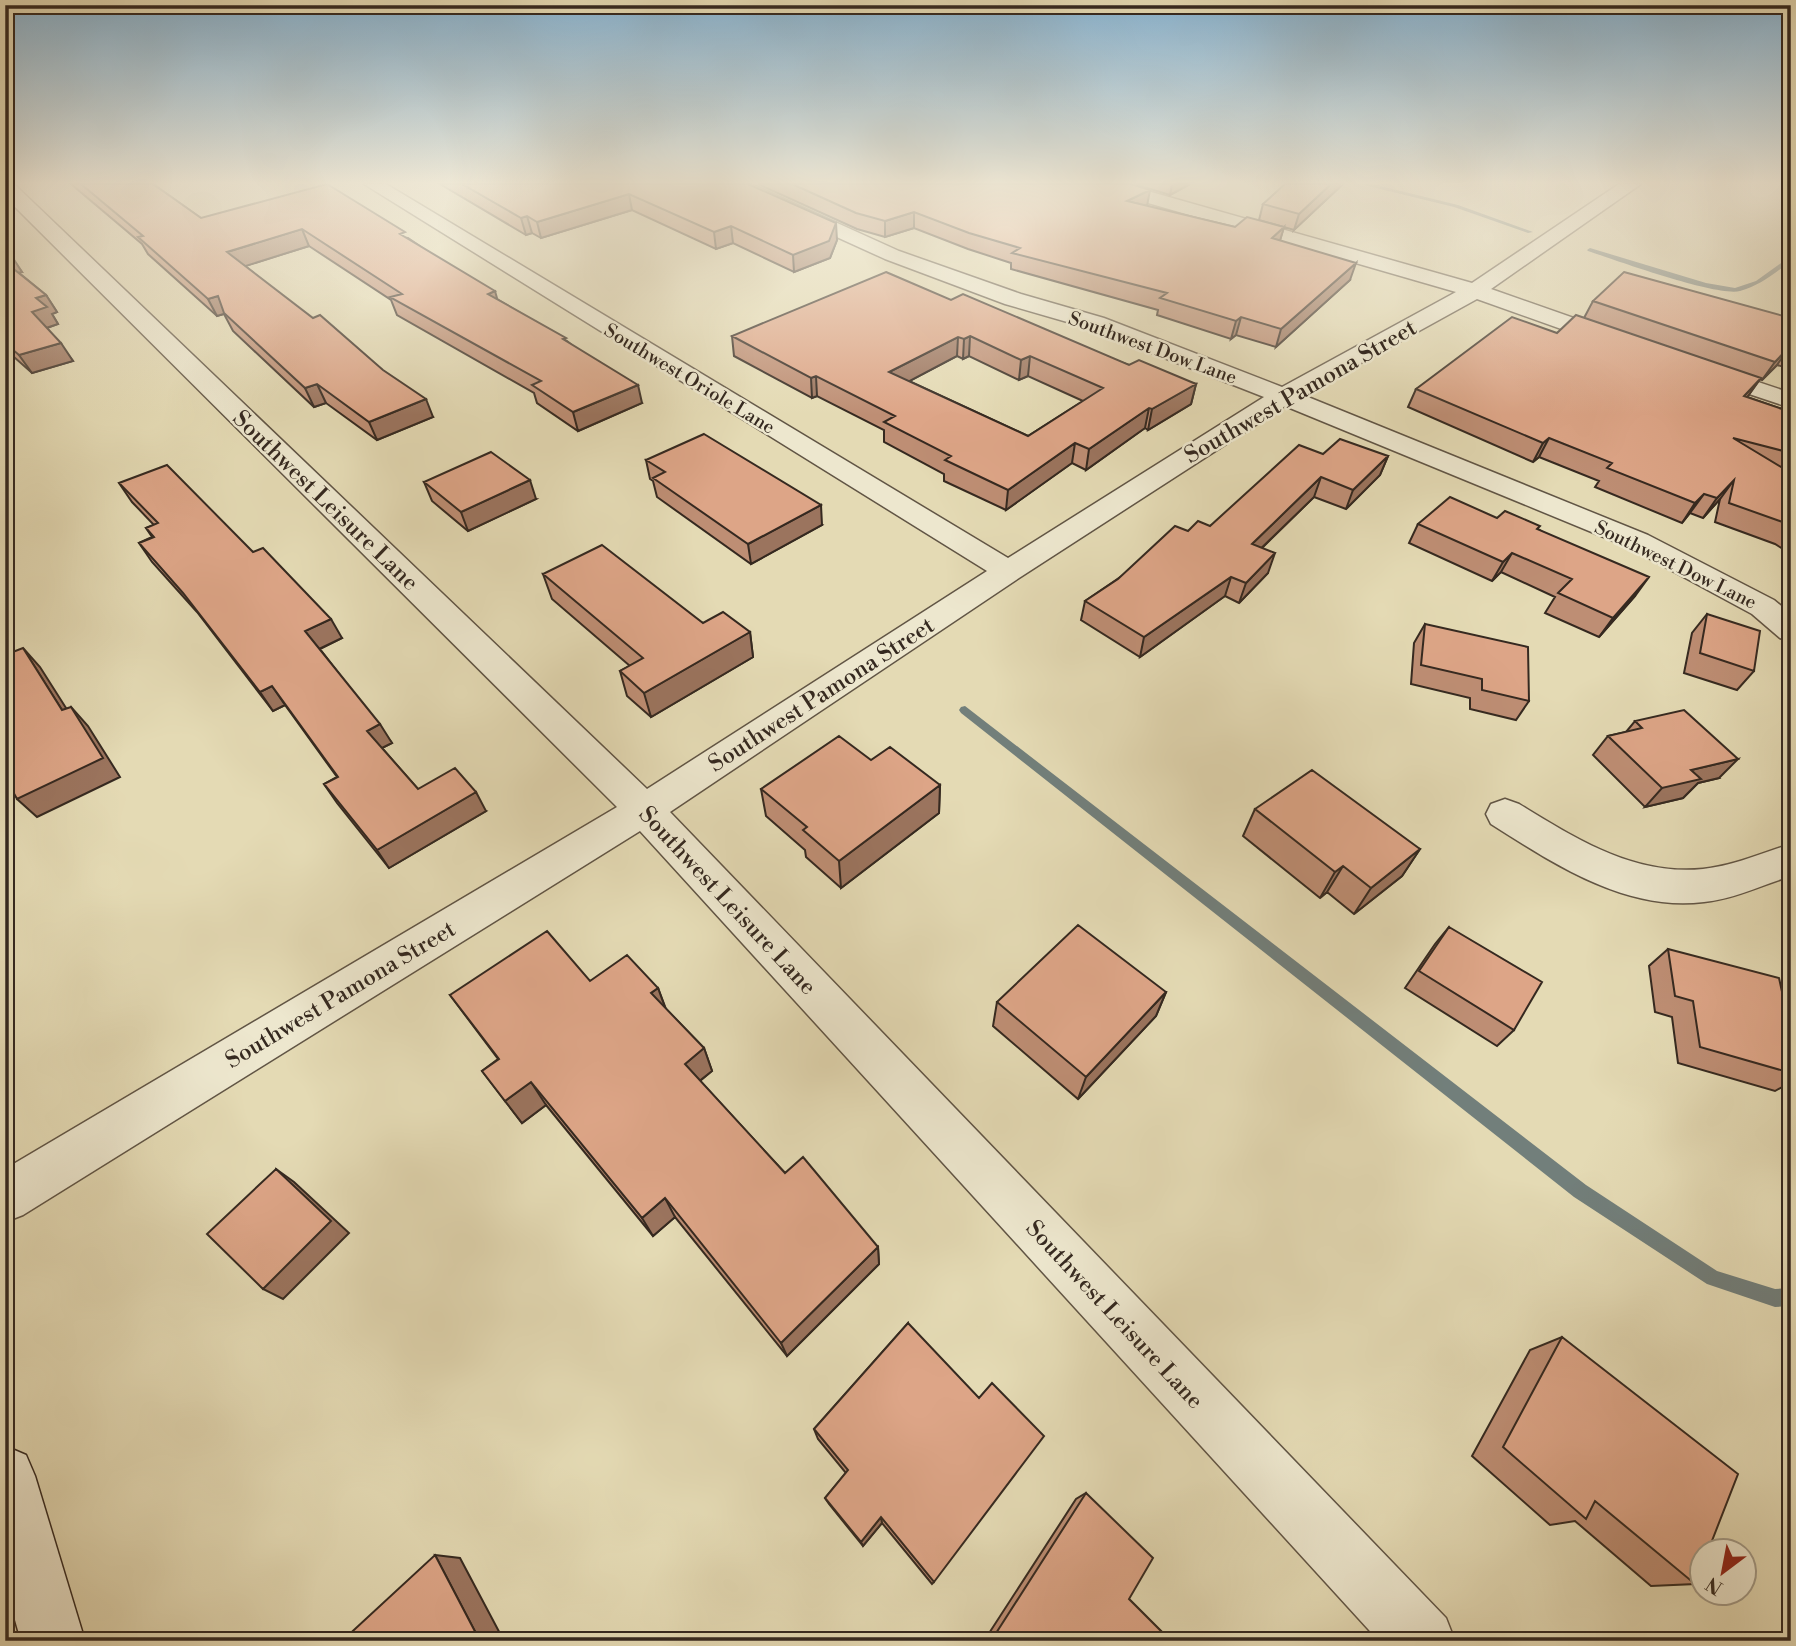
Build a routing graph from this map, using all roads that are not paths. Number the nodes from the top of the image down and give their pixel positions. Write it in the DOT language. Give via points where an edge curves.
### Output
graph roads {
  1 [pos="82,261"];
  2 [pos="499,261"];
  3 [pos="908,261"];
  4 [pos="1370,261"];
  5 [pos="1517,261"];
  6 [pos="1475,291"];
  7 [pos="1633,346"];
  8 [pos="1685,365"];
  9 [pos="1283,396"];
  10 [pos="1791,401"];
  11 [pos="1008,571"];
  12 [pos="1791,631"];
  13 [pos="644,810"];
  14 [pos="1505,814"];
  15 [pos="1791,860"];
  16 [pos="5,1197"];
  17 [pos="5,1476"];
  18 [pos="53,1641"];
  19 [pos="1423,1641"];
  1 -- 13 [label="street, Southwest Leisure Lane"];
  2 -- 11 [label="street, Southwest Oriole Lane"];
  3 -- 9 [label="street, Southwest Dow Lane" via="1097,323"];
  4 -- 6 [label="street"];
  5 -- 6 [label="street, Southwest Pamona Street"];
  6 -- 7 [label="street"];
  6 -- 9 [label="street, Southwest Pamona Street"];
  8 -- 10 [label="street"];
  9 -- 11 [label="street, Southwest Pamona Street"];
  9 -- 12 [label="street, Southwest Dow Lane" via="1638,541 1763,607"];
  11 -- 13 [label="street, Southwest Pamona Street"];
  13 -- 16 [label="street, Southwest Pamona Street"];
  13 -- 19 [label="street, Southwest Leisure Lane"];
  14 -- 15 [label="street" via="1581,861 1642,882 1705,886"];
  17 -- 18 [label="street"];
}
